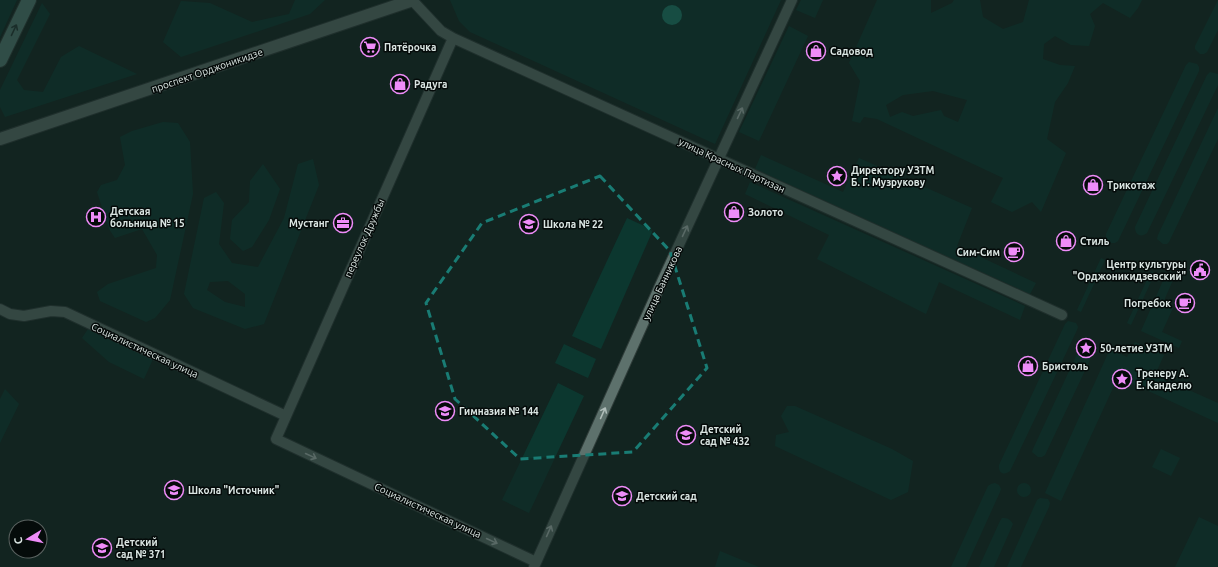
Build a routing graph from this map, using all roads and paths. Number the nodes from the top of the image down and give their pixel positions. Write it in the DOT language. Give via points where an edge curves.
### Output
graph roads {
  1 [pos="29,0"];
  2 [pos="413,0"];
  3 [pos="792,0"];
  4 [pos="453,38"];
  5 [pos="0,60"];
  6 [pos="0,140"];
  7 [pos="719,158"];
  8 [pos="0,309"];
  9 [pos="1062,315"];
  10 [pos="286,416"];
  11 [pos="276,439"];
  12 [pos="535,564"];
  5 -- 1 [label="main road, one-way"];
  2 -- 4 [label="street, улица Красных Партизан" via="441,31"];
  2 -- 6 [label="street, проспект Орджоникидзе"];
  7 -- 3 [label="street, улица Банникова, one-way"];
  4 -- 7 [label="street, улица Красных Партизан"];
  4 -- 10 [label="street, переулок Дружбы"];
  7 -- 9 [label="street, улица Красных Партизан"];
  12 -- 7 [label="street, улица Банникова, one-way"];
  8 -- 10 [label="street, Социалистическая улица" via="24,316 50,311 64,312"];
  10 -- 11 [label="street, переулок Дружбы"];
  11 -- 12 [label="street, Социалистическая улица, one-way"];
}
